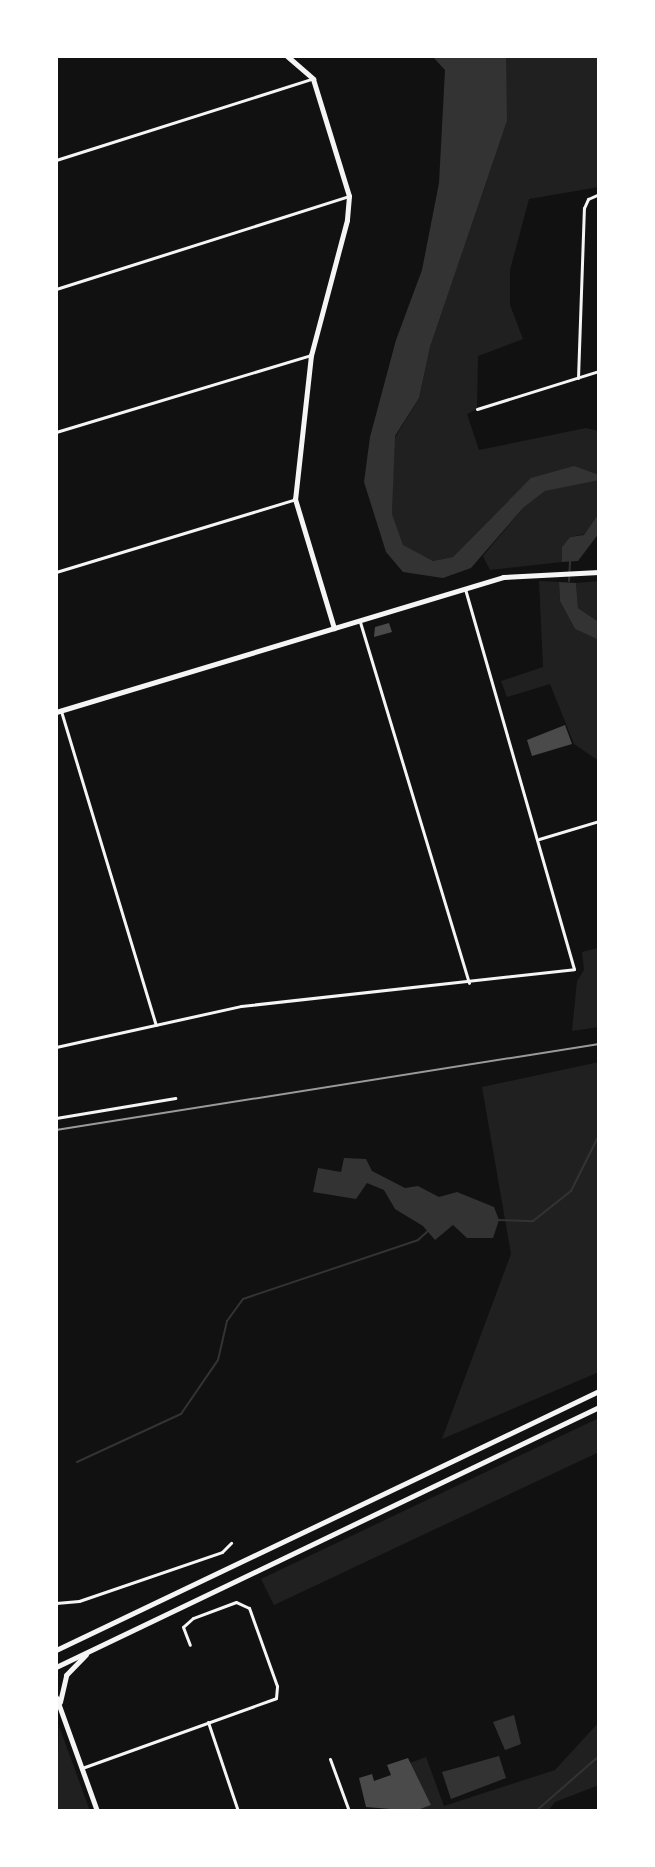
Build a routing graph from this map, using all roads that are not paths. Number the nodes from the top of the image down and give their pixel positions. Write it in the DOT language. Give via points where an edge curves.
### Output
graph roads {
  1 [pos="287,56"];
  2 [pos="313,79"];
  3 [pos="56,160"];
  4 [pos="599,194"];
  5 [pos="349,196"];
  6 [pos="56,289"];
  7 [pos="311,355"];
  8 [pos="599,371"];
  9 [pos="578,378"];
  10 [pos="477,409"];
  11 [pos="56,432"];
  12 [pos="295,499"];
  13 [pos="56,572"];
  14 [pos="599,572"];
  15 [pos="464,588"];
  16 [pos="360,620"];
  17 [pos="334,628"];
  18 [pos="59,712"];
  19 [pos="599,821"];
  20 [pos="539,839"];
  21 [pos="469,983"];
  22 [pos="156,1026"];
  23 [pos="56,1047"];
  24 [pos="175,1098"];
  25 [pos="56,1118"];
  26 [pos="599,1391"];
  27 [pos="599,1407"];
  28 [pos="231,1543"];
  29 [pos="56,1603"];
  30 [pos="190,1645"];
  31 [pos="56,1650"];
  32 [pos="90,1651"];
  33 [pos="56,1667"];
  34 [pos="56,1697"];
  35 [pos="60,1709"];
  36 [pos="208,1722"];
  37 [pos="330,1759"];
  38 [pos="82,1768"];
  39 [pos="97,1811"];
  40 [pos="238,1811"];
  41 [pos="349,1811"];
  1 -- 2 [label="main road"];
  2 -- 3 [label="street"];
  2 -- 5 [label="main road"];
  4 -- 9 [label="street" via="584,208"];
  5 -- 6 [label="street"];
  5 -- 7 [label="main road"];
  7 -- 11 [label="street"];
  7 -- 12 [label="main road"];
  8 -- 9 [label="street"];
  9 -- 10 [label="street"];
  12 -- 13 [label="street"];
  12 -- 17 [label="main road"];
  14 -- 15 [label="main road" via="512,575"];
  15 -- 16 [label="main road"];
  15 -- 20 [label="street"];
  16 -- 17 [label="main road"];
  16 -- 21 [label="street"];
  17 -- 18 [label="main road"];
  18 -- 22 [label="street"];
  19 -- 20 [label="street"];
  20 -- 21 [label="street" via="574,969"];
  21 -- 22 [label="street" via="241,1006"];
  22 -- 23 [label="street"];
  24 -- 25 [label="street"];
  26 -- 31 [label="main road"];
  27 -- 32 [label="main road"];
  28 -- 29 [label="street" via="222,1552 79,1601"];
  30 -- 36 [label="street" via="183,1627 193,1618 236,1602 249,1608 277,1686 276,1698"];
  32 -- 33 [label="main road"];
  32 -- 35 [label="main road" via="63,1680"];
  34 -- 35 [label="main road"];
  35 -- 38 [label="main road"];
  36 -- 38 [label="street"];
  36 -- 40 [label="street"];
  37 -- 41 [label="street"];
  38 -- 39 [label="main road"];
}
